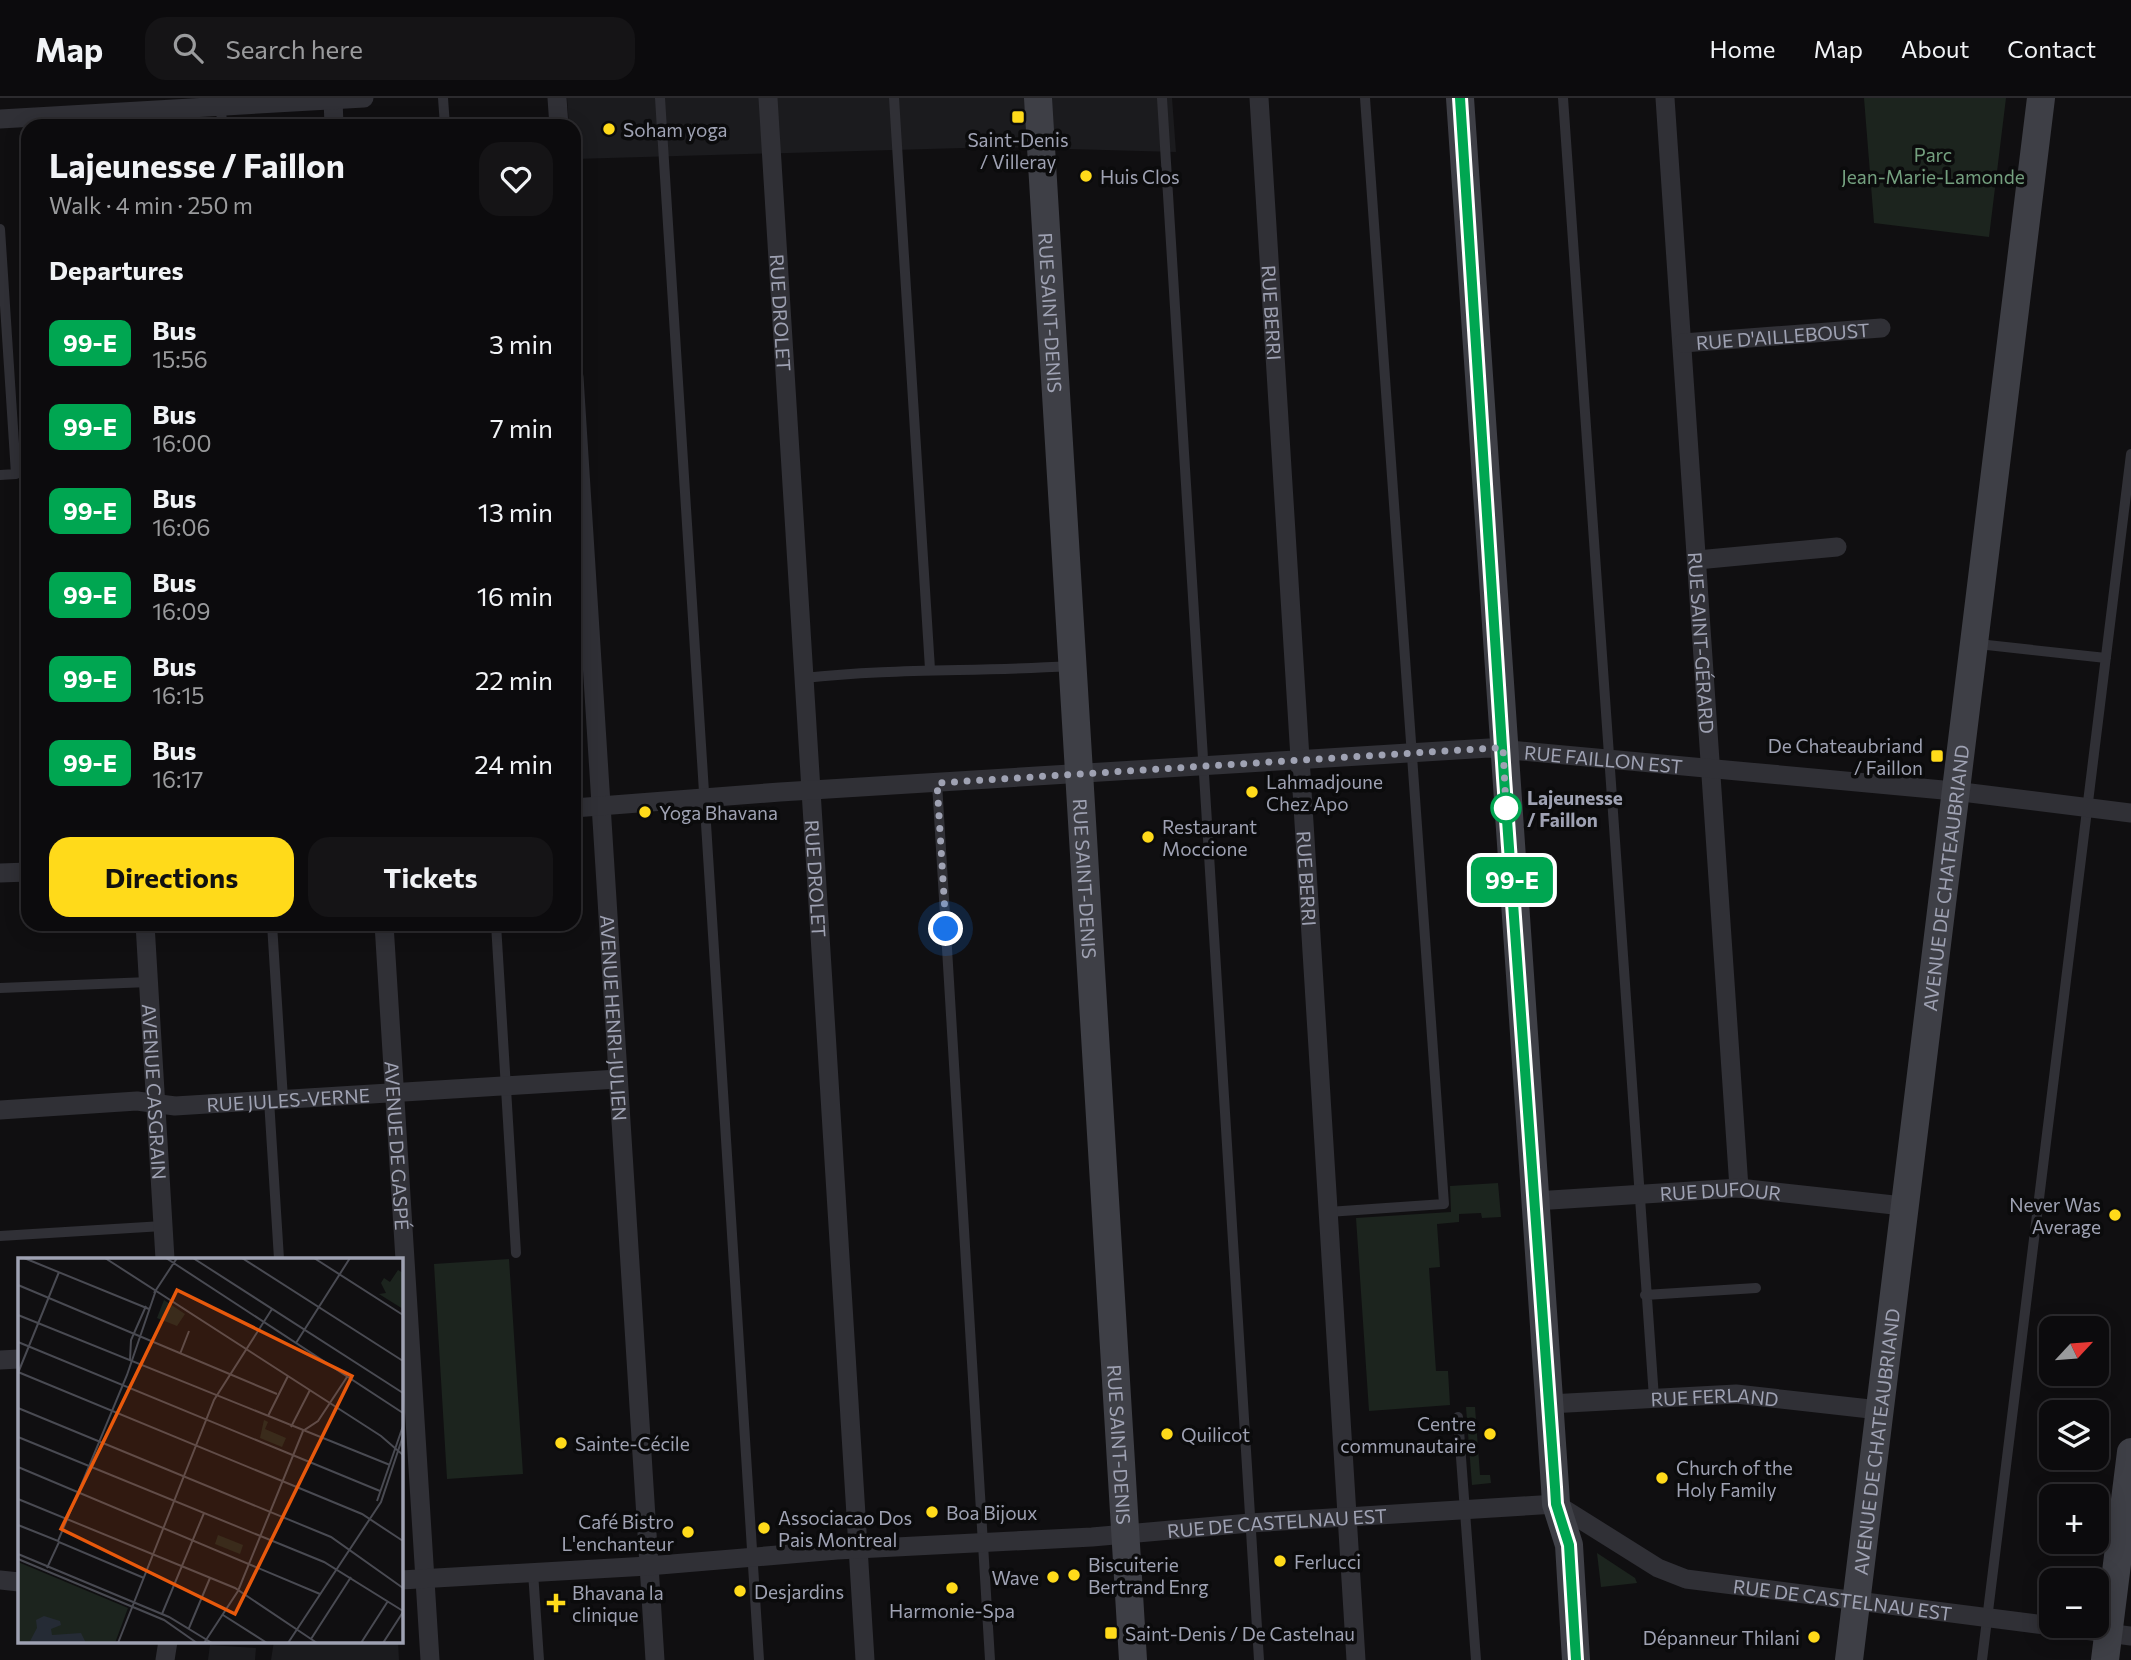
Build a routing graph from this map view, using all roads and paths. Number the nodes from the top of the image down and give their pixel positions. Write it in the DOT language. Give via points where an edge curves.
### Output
graph roads {
  1 [pos="364,98"];
  2 [pos="443,98"];
  3 [pos="557,98"];
  4 [pos="660,98"];
  5 [pos="768,98"];
  6 [pos="894,98"];
  7 [pos="1038,98"];
  8 [pos="1162,98"];
  9 [pos="1259,98"];
  10 [pos="1365,98"];
  11 [pos="1460,98"];
  12 [pos="1563,98"];
  13 [pos="1665,98"];
  14 [pos="2040,98"];
  15 [pos="333,99"];
  16 [pos="221,110"];
  17 [pos="95,113"];
  18 [pos="0,119"];
  19 [pos="334,119"];
  20 [pos="444,119"];
  21 [pos="558,119"];
  22 [pos="0,229"];
  23 [pos="1881,328"];
  24 [pos="1683,343"];
  25 [pos="2131,454"];
  26 [pos="0,475"];
  27 [pos="581,492"];
  28 [pos="1837,547"];
  29 [pos="1697,560"];
  30 [pos="1972,644"];
  31 [pos="2106,658"];
  32 [pos="1075,666"];
  33 [pos="930,668"];
  34 [pos="804,678"];
  35 [pos="1503,748"];
  36 [pos="1412,752"];
  37 [pos="1609,759"];
  38 [pos="1301,760"];
  39 [pos="1205,765"];
  40 [pos="1710,768"];
  41 [pos="1082,774"];
  42 [pos="937,783"];
  43 [pos="811,790"];
  44 [pos="1954,791"];
  45 [pos="704,797"];
  46 [pos="600,805"];
  47 [pos="581,807"];
  48 [pos="2088,808"];
  49 [pos="2131,813"];
  50 [pos="21,872"];
  51 [pos="0,873"];
  52 [pos="145,931"];
  53 [pos="272,931"];
  54 [pos="384,931"];
  55 [pos="496,931"];
  56 [pos="149,982"];
  57 [pos="0,988"];
  58 [pos="618,1079"];
  59 [pos="506,1085"];
  60 [pos="394,1091"];
  61 [pos="276,1100"];
  62 [pos="156,1104"];
  63 [pos="0,1110"];
  64 [pos="1739,1188"];
  65 [pos="1638,1194"];
  66 [pos="1535,1201"];
  67 [pos="1903,1206"];
  68 [pos="1328,1212"];
  69 [pos="163,1226"];
  70 [pos="0,1236"];
  71 [pos="516,1252"];
  72 [pos="165,1258"];
  73 [pos="279,1258"];
  74 [pos="1756,1287"];
  75 [pos="1645,1295"];
  76 [pos="18,1359"];
  77 [pos="0,1360"];
  78 [pos="1654,1398"];
  79 [pos="1549,1405"];
  80 [pos="1879,1410"];
  81 [pos="1458,1417"];
  82 [pos="2131,1452"];
  83 [pos="1556,1504"];
  84 [pos="1464,1509"];
  85 [pos="1347,1517"];
  86 [pos="1250,1523"];
  87 [pos="1126,1534"];
  88 [pos="982,1543"];
  89 [pos="858,1550"];
  90 [pos="751,1556"];
  91 [pos="648,1566"];
  92 [pos="533,1572"];
  93 [pos="424,1579"];
  94 [pos="0,1580"];
  95 [pos="402,1580"];
  96 [pos="18,1582"];
  97 [pos="1856,1601"];
  98 [pos="1987,1618"];
  99 [pos="168,1642"];
  100 [pos="2115,1643"];
  101 [pos="165,1660"];
  102 [pos="430,1660"];
  103 [pos="539,1660"];
  104 [pos="655,1660"];
  105 [pos="759,1660"];
  106 [pos="865,1660"];
  107 [pos="990,1660"];
  108 [pos="1133,1660"];
  109 [pos="1259,1660"];
  110 [pos="1356,1660"];
  111 [pos="1476,1660"];
  112 [pos="1576,1660"];
  113 [pos="1849,1660"];
  114 [pos="1982,1660"];
  1 -- 15 [label="street"];
  2 -- 20 [label="lane"];
  3 -- 21 [label="street"];
  4 -- 45 [label="lane"];
  5 -- 34 [label="street, RUE DROLET"];
  6 -- 33 [label="lane"];
  7 -- 32 [label="main road, RUE SAINT-DENIS"];
  8 -- 39 [label="lane"];
  9 -- 38 [label="street, RUE BERRI"];
  10 -- 36 [label="lane"];
  11 -- 35 [label="main road"];
  12 -- 37 [label="lane"];
  13 -- 24 [label="street, RUE SAINT-GÉRARD"];
  14 -- 30 [label="main road, AVENUE DE CHATEAUBRIAND"];
  15 -- 16 [label="street"];
  15 -- 19 [label="street"];
  16 -- 17 [label="street"];
  17 -- 18 [label="street"];
  22 -- 26 [label="lane" via="16,474"];
  23 -- 24 [label="street, RUE D'AILLEBOUST"];
  24 -- 29 [label="street, RUE SAINT-GÉRARD"];
  25 -- 31 [label="lane"];
  27 -- 46 [label="street, AVENUE HENRI-JULIEN"];
  28 -- 29 [label="street"];
  29 -- 40 [label="street, RUE SAINT-GÉRARD"];
  30 -- 31 [label="lane"];
  30 -- 44 [label="main road, AVENUE DE CHATEAUBRIAND"];
  31 -- 48 [label="lane"];
  32 -- 33 [label="lane" via="958,672"];
  32 -- 41 [label="main road, RUE SAINT-DENIS"];
  33 -- 34 [label="lane"];
  34 -- 43 [label="street, RUE DROLET"];
  35 -- 36 [label="street, RUE FAILLON EST"];
  35 -- 37 [label="street, RUE FAILLON EST"];
  35 -- 66 [label="main road"];
  36 -- 38 [label="street, RUE FAILLON EST"];
  36 -- 68 [label="lane" via="1444,1204"];
  37 -- 40 [label="street, RUE FAILLON EST"];
  37 -- 65 [label="lane"];
  38 -- 39 [label="street, RUE FAILLON EST"];
  38 -- 68 [label="street, RUE BERRI"];
  39 -- 41 [label="street, RUE FAILLON EST"];
  39 -- 86 [label="lane"];
  40 -- 44 [label="street, RUE FAILLON EST"];
  40 -- 64 [label="street, RUE SAINT-GÉRARD"];
  41 -- 42 [label="street, RUE FAILLON EST"];
  41 -- 87 [label="main road, RUE SAINT-DENIS"];
  42 -- 43 [label="street, RUE FAILLON EST"];
  42 -- 88 [label="lane"];
  43 -- 45 [label="street, RUE FAILLON EST"];
  43 -- 89 [label="street, RUE DROLET"];
  44 -- 48 [label="street, RUE FAILLON EST"];
  44 -- 67 [label="main road, AVENUE DE CHATEAUBRIAND"];
  45 -- 46 [label="street, RUE FAILLON EST"];
  45 -- 90 [label="lane"];
  46 -- 47 [label="street, RUE FAILLON EST"];
  46 -- 58 [label="street, AVENUE HENRI-JULIEN"];
  48 -- 49 [label="street, RUE FAILLON EST"];
  48 -- 98 [label="lane"];
  50 -- 51 [label="street"];
  52 -- 56 [label="street, AVENUE CASGRAIN"];
  53 -- 61 [label="lane"];
  54 -- 60 [label="street, AVENUE DE GASPÉ"];
  55 -- 59 [label="lane"];
  56 -- 57 [label="lane"];
  56 -- 62 [label="street, AVENUE CASGRAIN"];
  58 -- 59 [label="street, RUE JULES-VERNE"];
  58 -- 91 [label="street, AVENUE HENRI-JULIEN"];
  59 -- 60 [label="street, RUE JULES-VERNE"];
  59 -- 71 [label="lane"];
  60 -- 61 [label="street, RUE JULES-VERNE"];
  60 -- 93 [label="street, AVENUE DE GASPÉ"];
  61 -- 62 [label="street, RUE JULES-VERNE"];
  61 -- 73 [label="lane"];
  62 -- 63 [label="street, RUE JULES-VERNE" via="136,1101"];
  62 -- 69 [label="street, AVENUE CASGRAIN"];
  64 -- 65 [label="street, RUE DUFOUR"];
  64 -- 67 [label="street, RUE DUFOUR"];
  65 -- 66 [label="street, RUE DUFOUR"];
  65 -- 75 [label="lane"];
  66 -- 79 [label="main road"];
  67 -- 80 [label="main road, AVENUE DE CHATEAUBRIAND"];
  68 -- 85 [label="street, RUE BERRI"];
  69 -- 70 [label="lane"];
  69 -- 72 [label="street, AVENUE CASGRAIN"];
  74 -- 75 [label="lane"];
  75 -- 78 [label="lane"];
  76 -- 77 [label="street"];
  78 -- 79 [label="street, RUE FERLAND"];
  78 -- 80 [label="street, RUE FERLAND" via="1749,1394"];
  79 -- 83 [label="main road"];
  80 -- 97 [label="main road, AVENUE DE CHATEAUBRIAND"];
  81 -- 84 [label="lane"];
  82 -- 100 [label="main road"];
  83 -- 84 [label="street, RUE DE CASTELNAU EST"];
  83 -- 97 [label="street, RUE DE CASTELNAU EST" via="1679,1577"];
  83 -- 112 [label="main road" via="1569,1545"];
  84 -- 85 [label="street, RUE DE CASTELNAU EST"];
  84 -- 111 [label="lane"];
  85 -- 86 [label="street, RUE DE CASTELNAU EST"];
  85 -- 110 [label="street, RUE BERRI"];
  86 -- 87 [label="street, RUE DE CASTELNAU EST"];
  86 -- 109 [label="lane"];
  87 -- 88 [label="street, RUE DE CASTELNAU EST"];
  87 -- 108 [label="main road, RUE SAINT-DENIS"];
  88 -- 89 [label="street, RUE DE CASTELNAU EST"];
  88 -- 107 [label="lane"];
  89 -- 90 [label="street, RUE DE CASTELNAU EST"];
  89 -- 106 [label="street, RUE DROLET"];
  90 -- 91 [label="street, RUE DE CASTELNAU EST"];
  90 -- 105 [label="lane"];
  91 -- 92 [label="street, RUE DE CASTELNAU EST"];
  91 -- 104 [label="street, AVENUE HENRI-JULIEN"];
  92 -- 93 [label="street, RUE DE CASTELNAU EST"];
  92 -- 103 [label="lane"];
  93 -- 95 [label="street, RUE DE CASTELNAU EST"];
  93 -- 102 [label="street, AVENUE DE GASPÉ"];
  94 -- 96 [label="street"];
  97 -- 98 [label="street, RUE DE CASTELNAU EST"];
  97 -- 113 [label="main road, AVENUE DE CHATEAUBRIAND"];
  98 -- 100 [label="street, RUE DE CASTELNAU EST"];
  98 -- 114 [label="lane"];
  99 -- 101 [label="street"];
}
